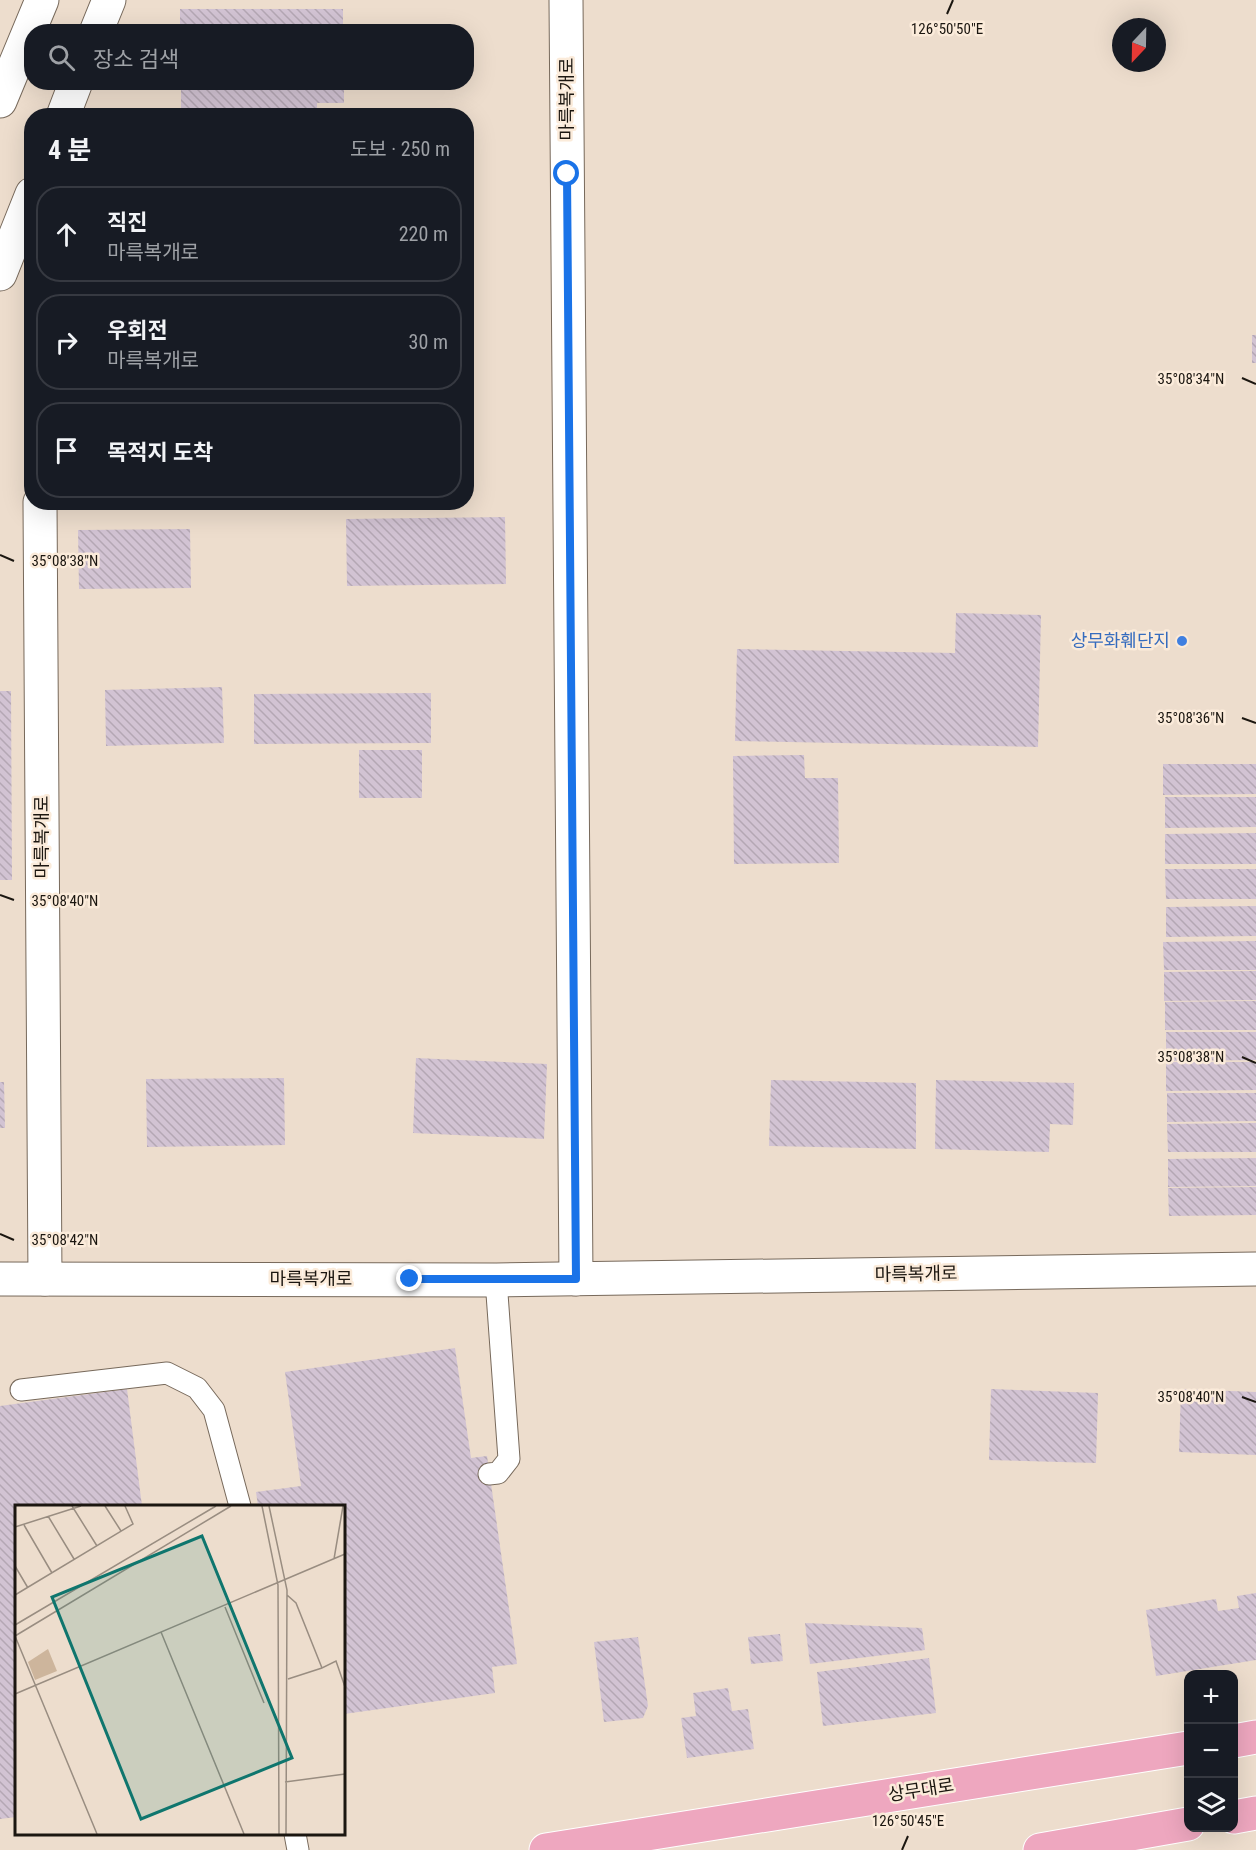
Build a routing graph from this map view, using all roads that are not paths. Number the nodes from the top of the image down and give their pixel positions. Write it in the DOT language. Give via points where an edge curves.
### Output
graph roads {
  1 [pos="42,0"];
  2 [pos="109,0"];
  3 [pos="566,0"];
  4 [pos="32,24"];
  5 [pos="99,24"];
  6 [pos="24,43"];
  7 [pos="73,90"];
  8 [pos="0,101"];
  9 [pos="66,108"];
  10 [pos="24,215"];
  11 [pos="0,274"];
  12 [pos="40,510"];
  13 [pos="1256,1269"];
  14 [pos="0,1279"];
  15 [pos="45,1279"];
  16 [pos="576,1279"];
  17 [pos="496,1280"];
  18 [pos="21,1390"];
  19 [pos="489,1474"];
  20 [pos="240,1505"];
  21 [pos="1256,1737"];
  22 [pos="1238,1740"];
  23 [pos="1184,1749"];
  24 [pos="1256,1813"];
  25 [pos="1238,1816"];
  26 [pos="1184,1825"];
  27 [pos="295,1835"];
  28 [pos="298,1850"];
  29 [pos="546,1850"];
  30 [pos="1040,1850"];
  1 -- 4 [label="street"];
  2 -- 5 [label="street"];
  3 -- 16 [label="street, 마륵복개로"];
  6 -- 8 [label="street"];
  7 -- 9 [label="street"];
  10 -- 11 [label="street"];
  12 -- 15 [label="street, 마륵복개로"];
  13 -- 16 [label="street, 마륵복개로"];
  14 -- 15 [label="street, 마륵복개로"];
  15 -- 17 [label="street, 마륵복개로"];
  16 -- 17 [label="street, 마륵복개로"];
  17 -- 19 [label="lane" via="509,1459 498,1473"];
  18 -- 20 [label="lane" via="167,1373 197,1388 214,1410"];
  21 -- 22 [label="main road"];
  23 -- 29 [label="main road, 상무대로"];
  24 -- 25 [label="main road"];
  26 -- 30 [label="main road"];
  27 -- 28 [label="lane"];
}
